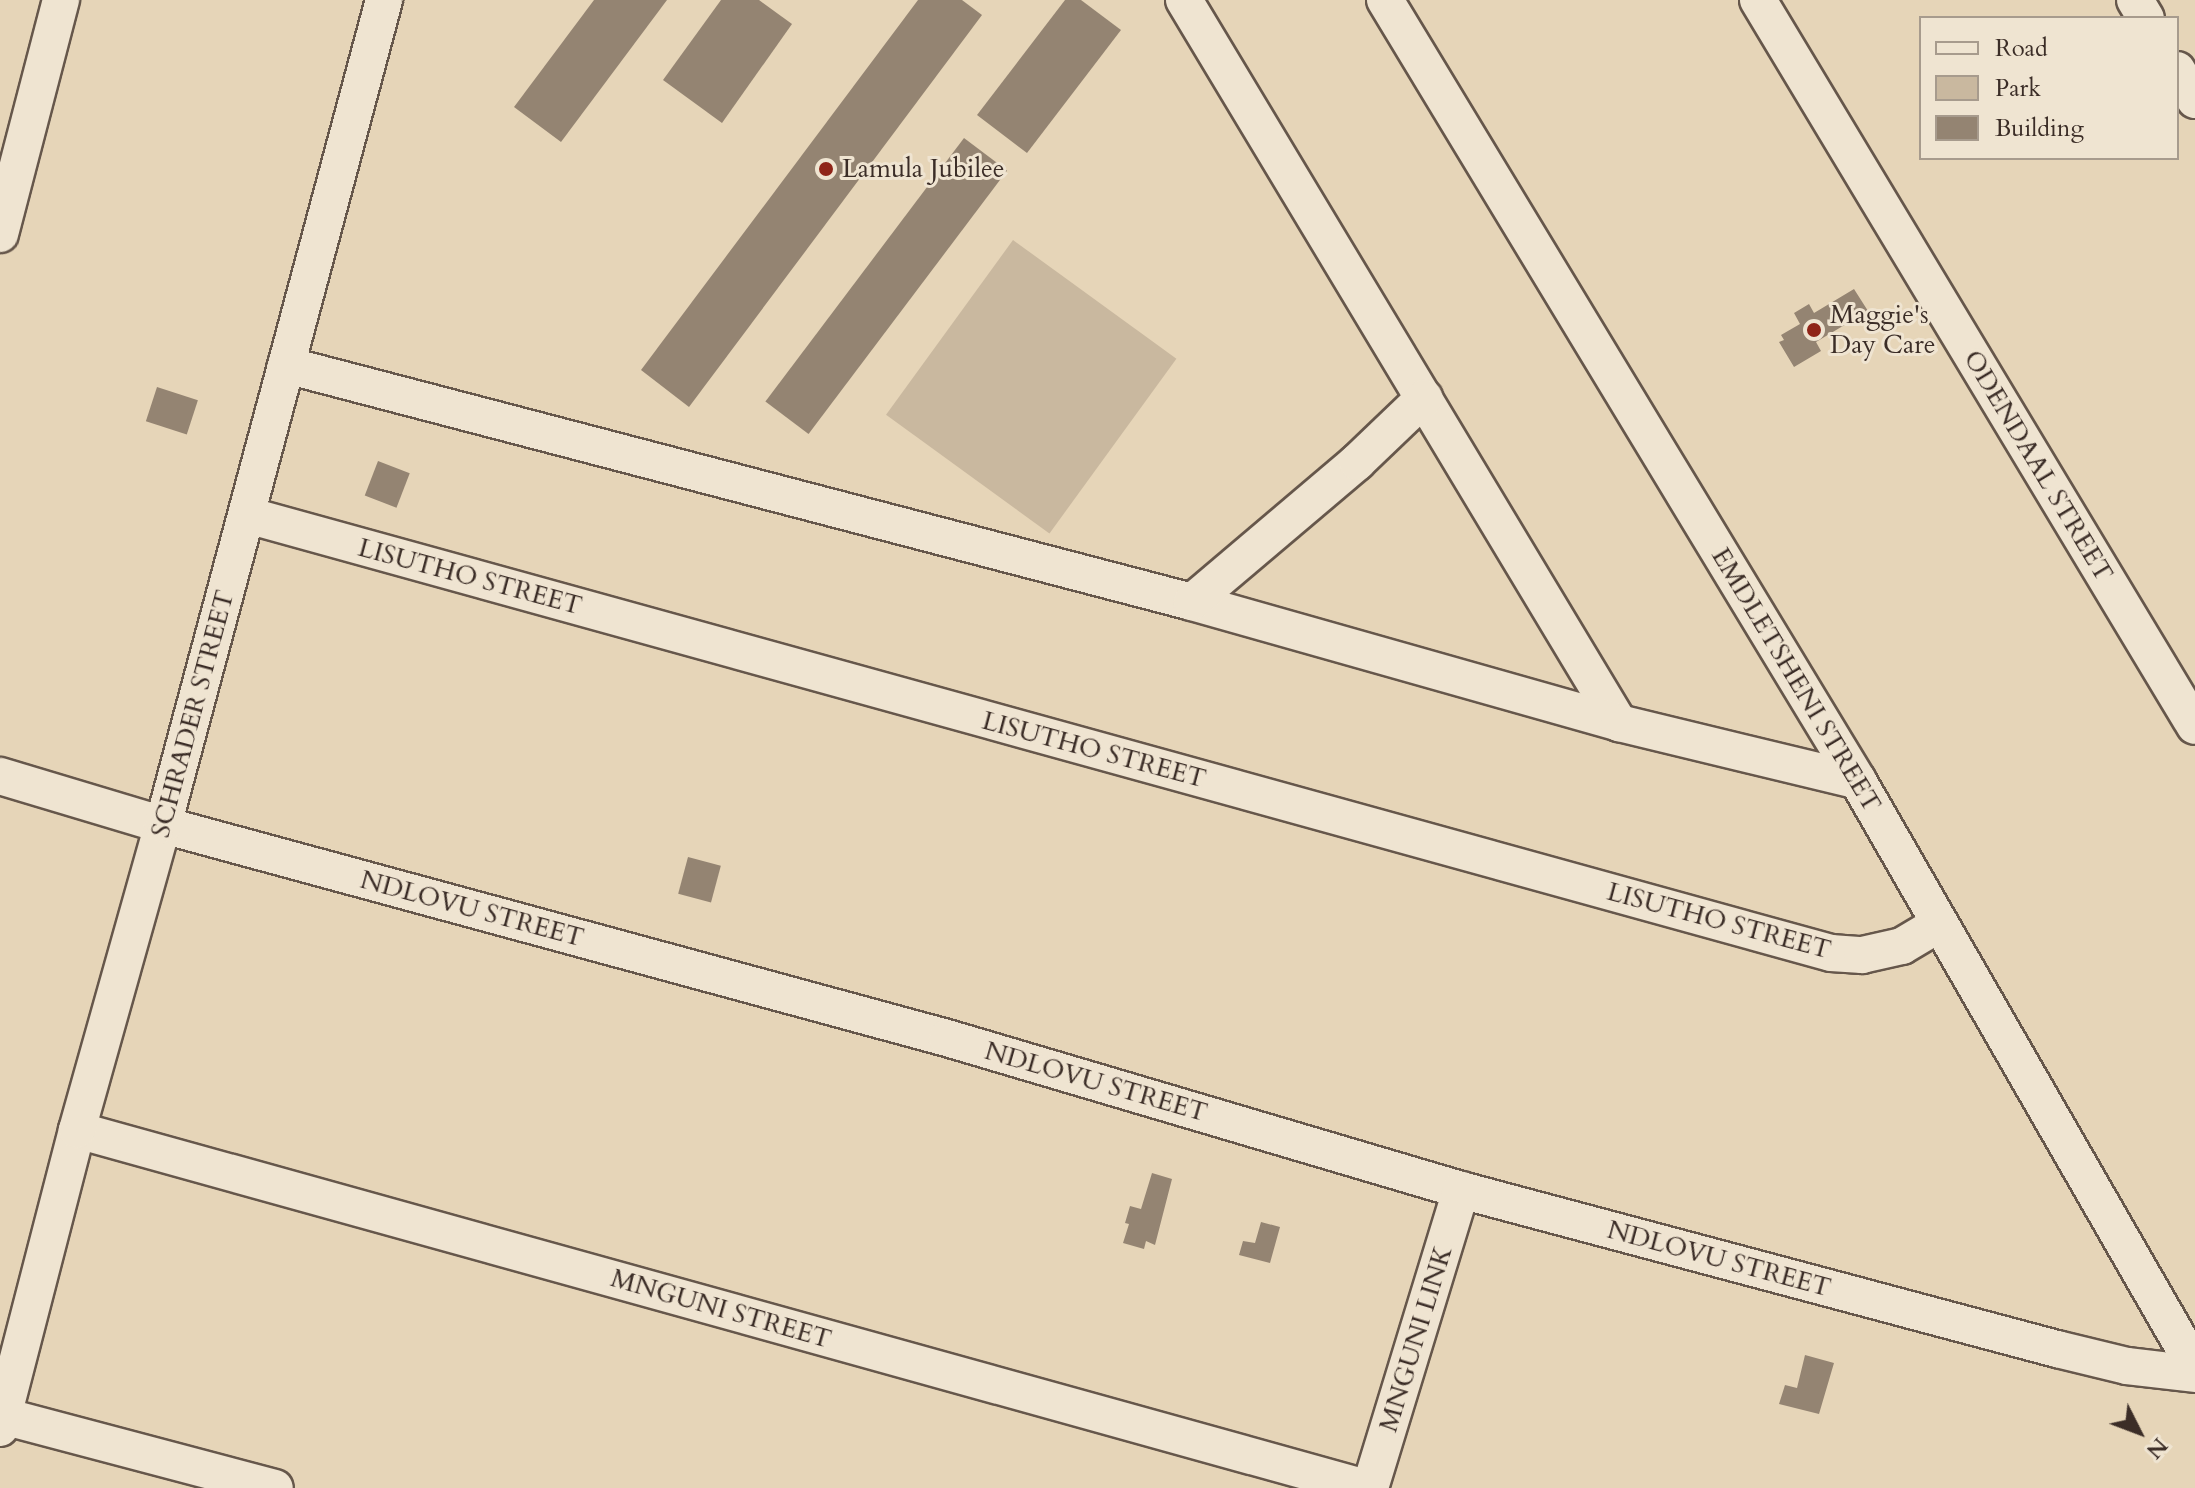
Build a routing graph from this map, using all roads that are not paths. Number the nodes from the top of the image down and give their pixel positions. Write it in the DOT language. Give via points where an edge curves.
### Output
graph roads {
  1 [pos="61,0"];
  2 [pos="384,0"];
  3 [pos="1184,0"];
  4 [pos="1385,0"];
  5 [pos="1758,0"];
  6 [pos="2179,73"];
  7 [pos="2195,100"];
  8 [pos="0,234"];
  9 [pos="286,365"];
  10 [pos="1424,398"];
  11 [pos="247,515"];
  12 [pos="1192,602"];
  13 [pos="1619,723"];
  14 [pos="2195,726"];
  15 [pos="0,776"];
  16 [pos="1858,781"];
  17 [pos="163,825"];
  18 [pos="1939,924"];
  19 [pos="77,1130"];
  20 [pos="1461,1190"];
  21 [pos="2195,1367"];
  22 [pos="2195,1374"];
  23 [pos="2,1422"];
  24 [pos="275,1488"];
  25 [pos="1368,1488"];
  1 -- 8 [label="street"];
  2 -- 9 [label="street, SCHRADER STREET"];
  3 -- 10 [label="street"];
  4 -- 16 [label="street, EMDLETSHENI STREET"];
  5 -- 14 [label="street, ODENDAAL STREET"];
  6 -- 7 [label="street"];
  9 -- 11 [label="street, SCHRADER STREET"];
  9 -- 12 [label="street"];
  10 -- 12 [label="street"];
  10 -- 13 [label="street"];
  11 -- 17 [label="street, SCHRADER STREET"];
  11 -- 18 [label="street, LISUTHO STREET" via="1831,953 1862,955 1902,946"];
  12 -- 13 [label="street"];
  13 -- 16 [label="street"];
  15 -- 17 [label="street, NDLOVU STREET"];
  16 -- 18 [label="street, EMDLETSHENI STREET"];
  17 -- 19 [label="street, SCHRADER STREET"];
  17 -- 20 [label="street, NDLOVU STREET" via="947,1038"];
  18 -- 21 [label="street, EMDLETSHENI STREET"];
  19 -- 23 [label="street, SCHRADER STREET"];
  19 -- 25 [label="street, MNGUNI STREET"];
  20 -- 22 [label="street, NDLOVU STREET" via="2057,1349 2127,1366"];
  20 -- 25 [label="street, MNGUNI LINK"];
  23 -- 24 [label="street"];
}
